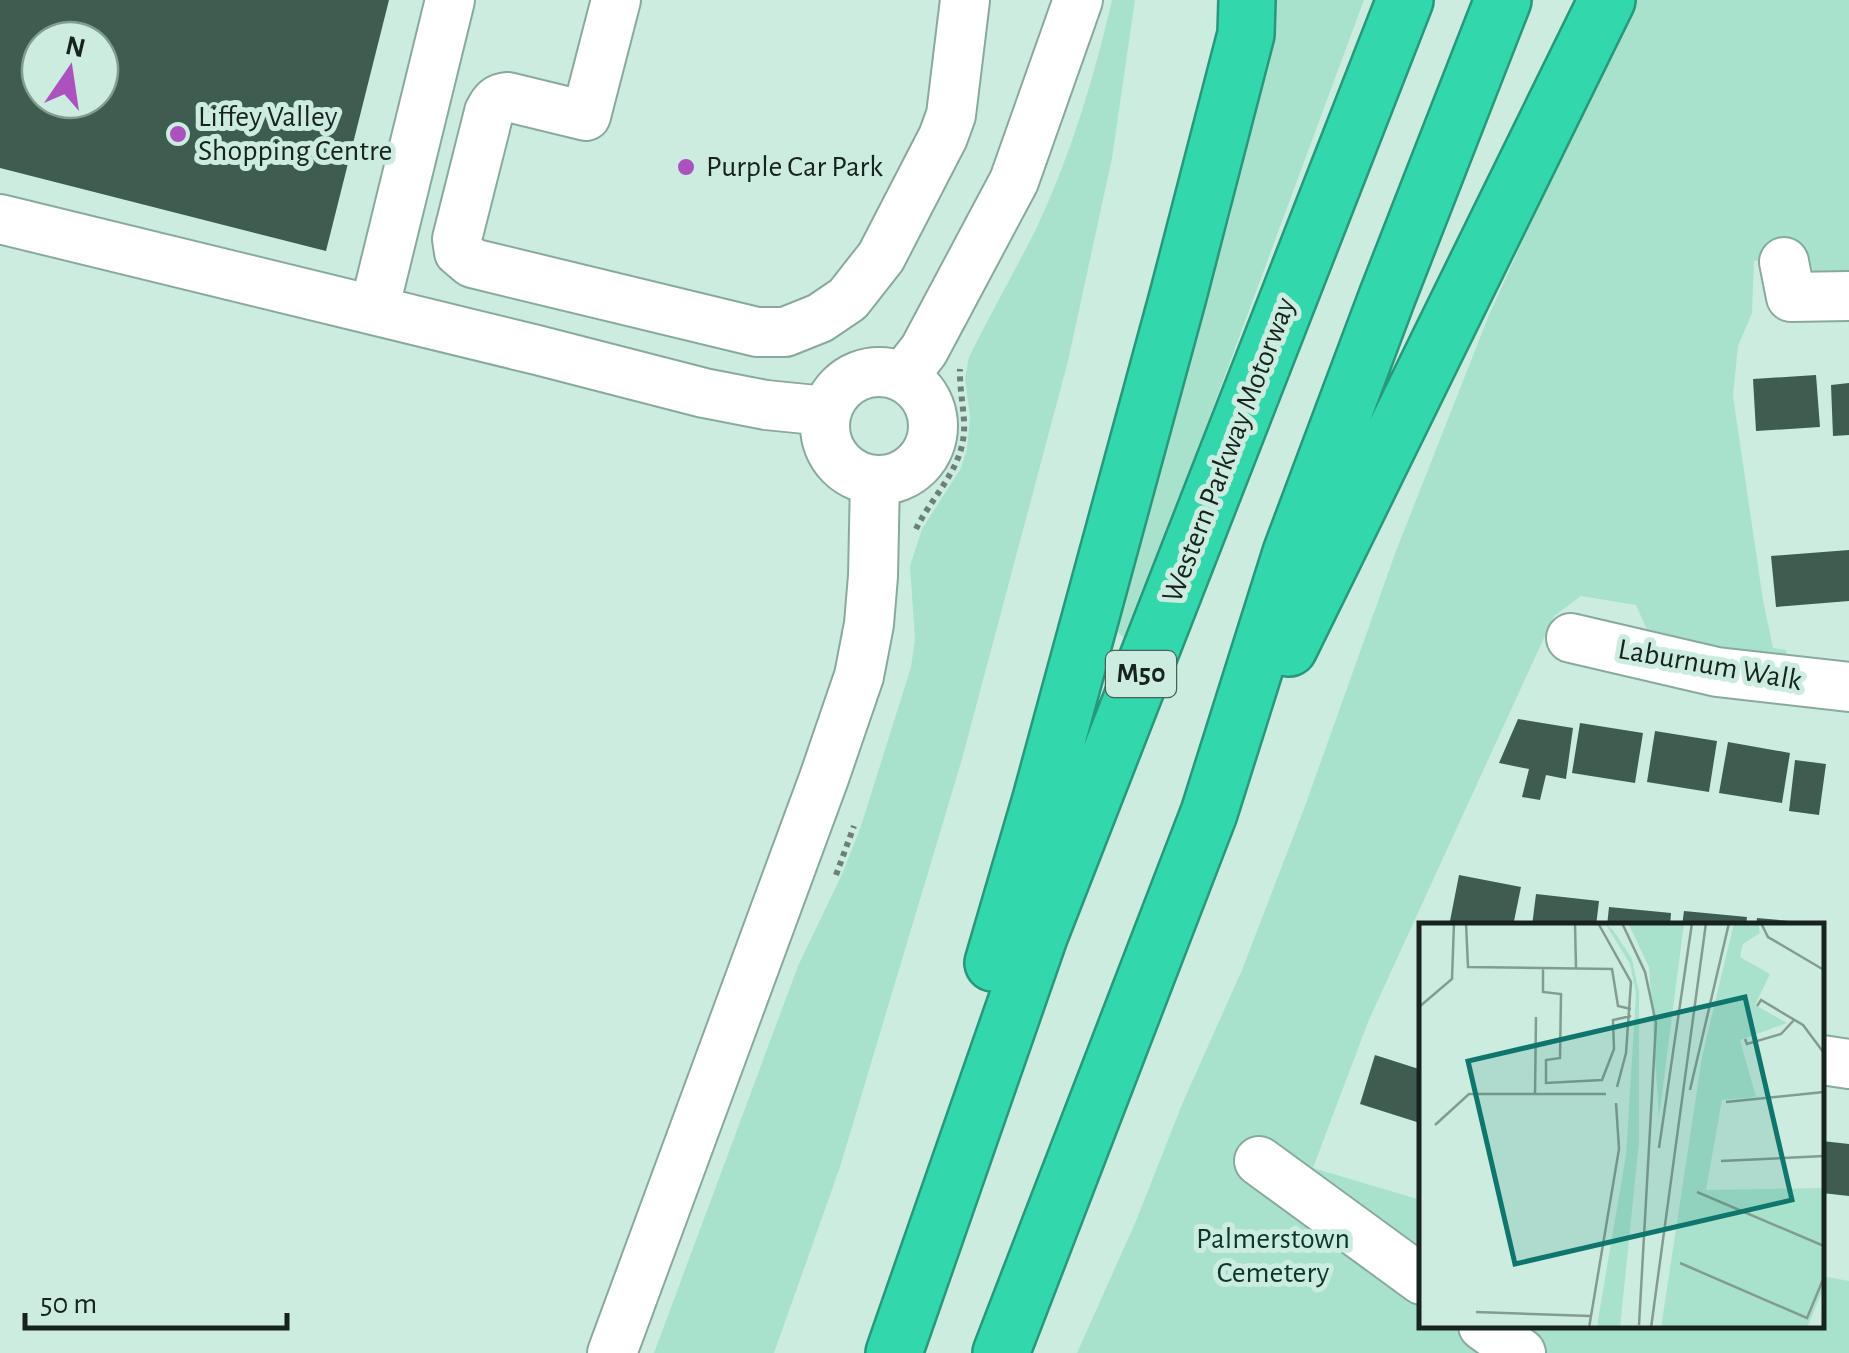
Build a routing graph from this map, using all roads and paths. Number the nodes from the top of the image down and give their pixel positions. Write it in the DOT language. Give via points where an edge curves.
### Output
graph roads {
  1 [pos="450,0"];
  2 [pos="616,0"];
  3 [pos="965,0"];
  4 [pos="1078,0"];
  5 [pos="1247,0"];
  6 [pos="1405,0"];
  7 [pos="1503,0"];
  8 [pos="1607,0"];
  9 [pos="0,218"];
  10 [pos="1784,262"];
  11 [pos="1849,296"];
  12 [pos="374,310"];
  13 [pos="904,377"];
  14 [pos="826,410"];
  15 [pos="876,480"];
  16 [pos="1571,638"];
  17 [pos="1849,687"];
  18 [pos="1208,812"];
  19 [pos="1824,1060"];
  20 [pos="1849,1064"];
  21 [pos="1258,1161"];
  22 [pos="1419,1278"];
  23 [pos="1486,1328"];
  24 [pos="612,1353"];
  25 [pos="872,1353"];
  26 [pos="894,1353"];
  27 [pos="1000,1353"];
  28 [pos="1521,1353"];
  1 -- 12 [label="street"];
  2 -- 3 [label="street" via="586,116 508,97 493,103 459,252 472,263 738,328 785,332 848,299 882,258 951,115"];
  4 -- 13 [label="street" via="1014,181"];
  5 -- 25 [label="highway" via="1246,34 1198,222 1041,799"];
  6 -- 26 [label="highway, Western Parkway Motorway / M50" via="1040,934"];
  7 -- 18 [label="highway" via="1291,553"];
  8 -- 18 [label="highway"];
  9 -- 12 [label="street"];
  10 -- 11 [label="street" via="1791,297"];
  12 -- 14 [label="street" via="704,393"];
  13 -- 14 [label="street" via="854,377"];
  13 -- 15 [label="street" via="929,404 932,440 911,470"];
  14 -- 15 [label="street" via="831,452 858,476"];
  15 -- 24 [label="street" via="874,576 859,676"];
  16 -- 17 [label="street, Laburnum Walk" via="1717,672"];
  18 -- 27 [label="highway"];
  19 -- 20 [label="street"];
  21 -- 22 [label="street"];
  23 -- 28 [label="street"];
}
